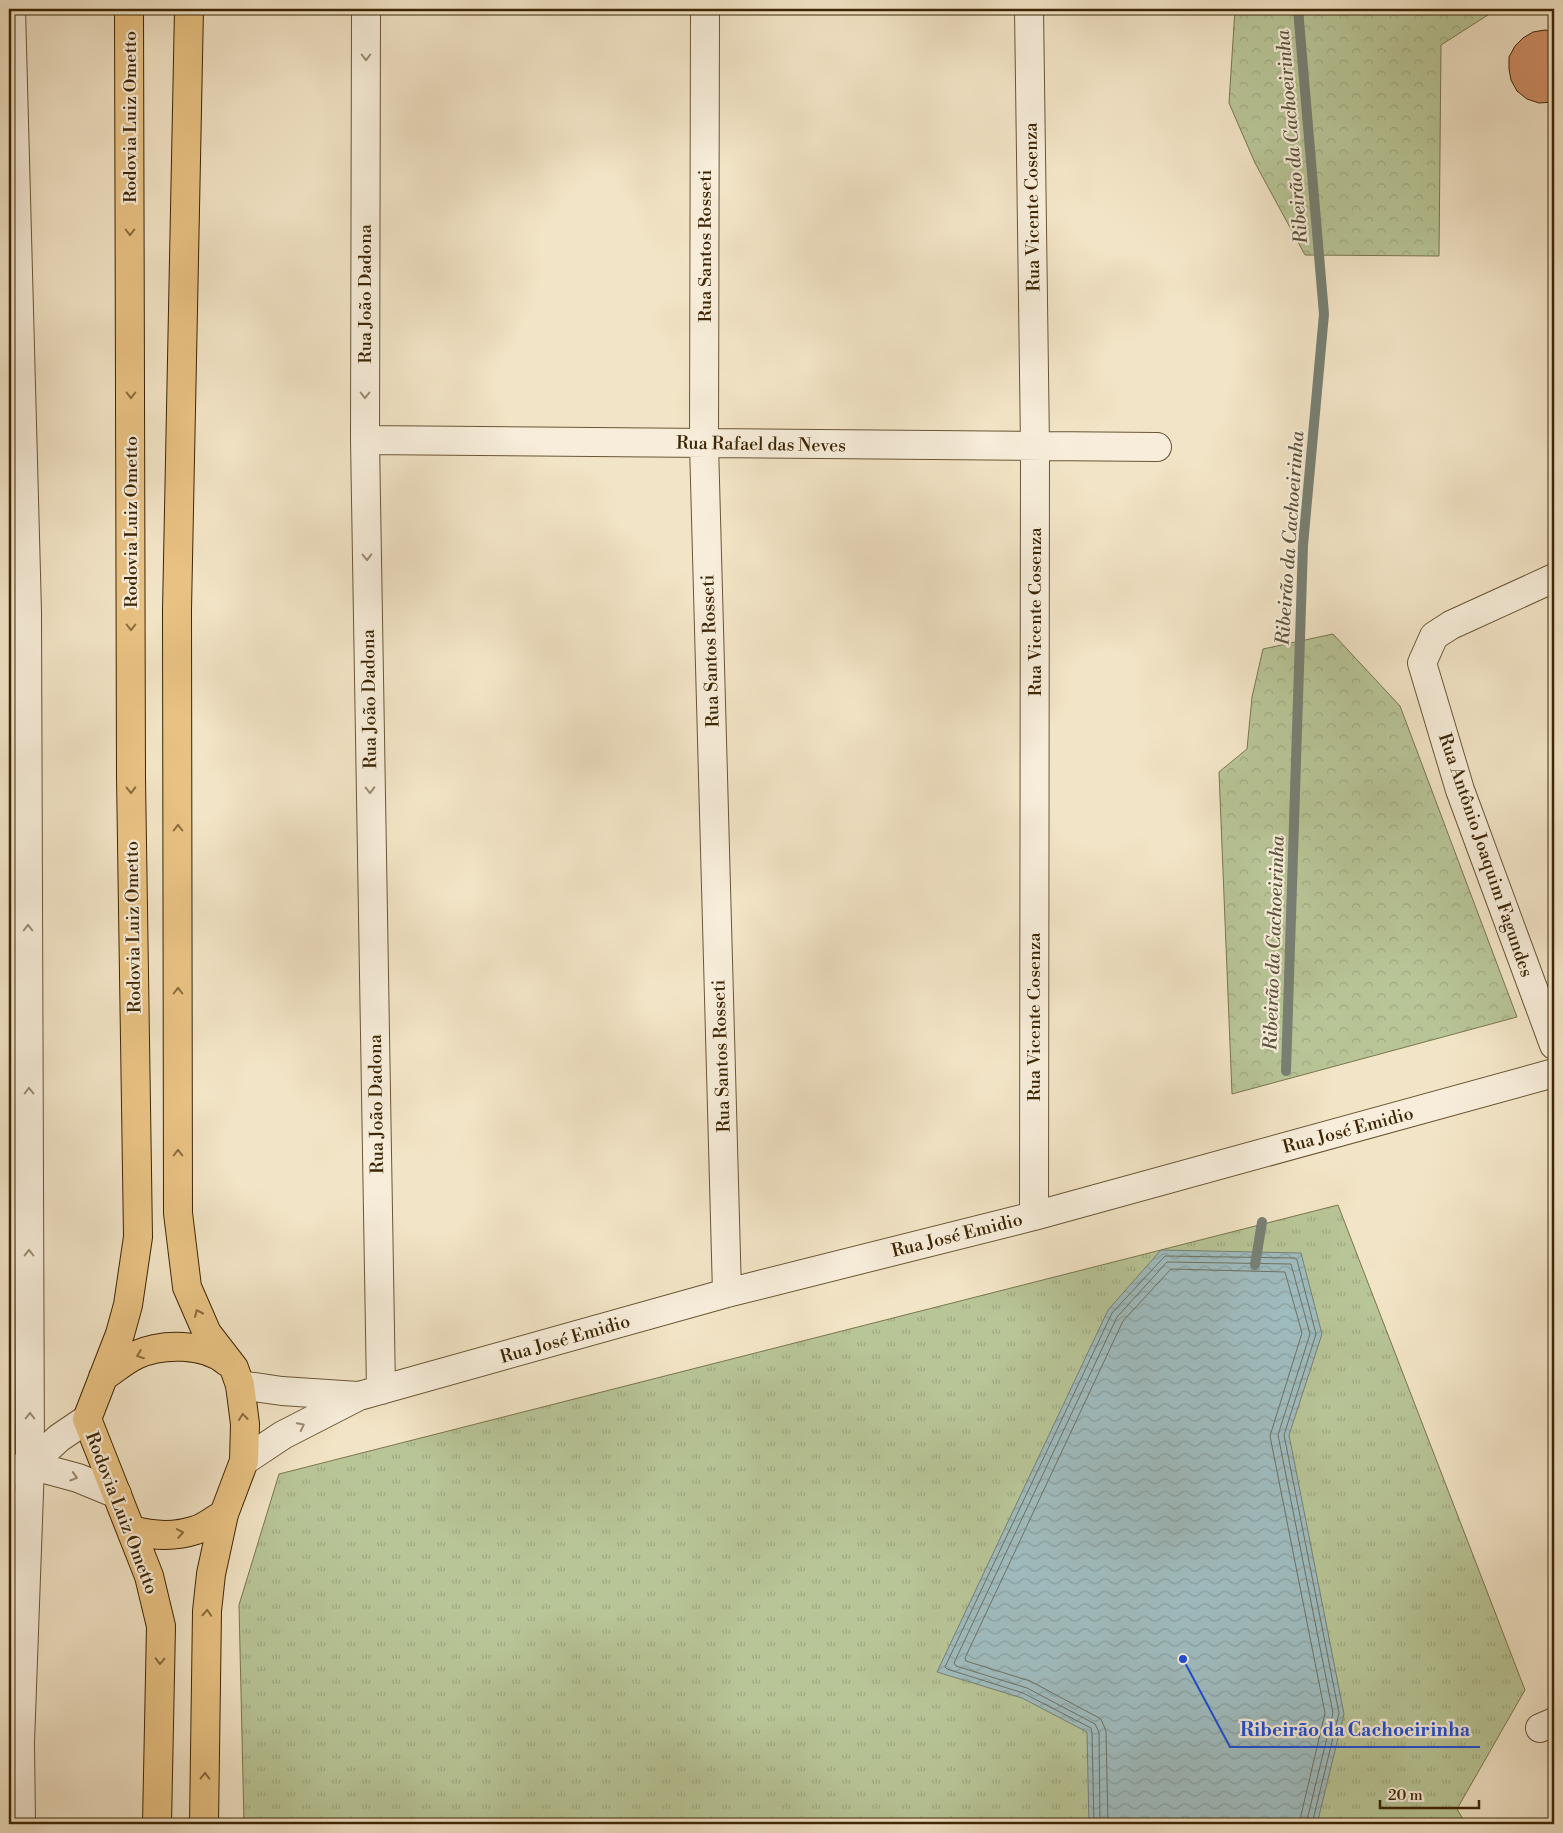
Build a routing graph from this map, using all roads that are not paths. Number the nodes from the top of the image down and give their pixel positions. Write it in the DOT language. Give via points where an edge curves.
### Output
graph roads {
  1 [pos="12,9"];
  2 [pos="129,9"];
  3 [pos="189,9"];
  4 [pos="366,9"];
  5 [pos="706,9"];
  6 [pos="1029,9"];
  7 [pos="365,440"];
  8 [pos="704,444"];
  9 [pos="1035,446"];
  10 [pos="1157,447"];
  11 [pos="1554,578"];
  12 [pos="18,612"];
  13 [pos="1554,1045"];
  14 [pos="1554,1073"];
  15 [pos="1034,1216"];
  16 [pos="727,1293"];
  17 [pos="103,1377"];
  18 [pos="236,1377"];
  19 [pos="370,1393"];
  20 [pos="87,1419"];
  21 [pos="244,1461"];
  22 [pos="19,1468"];
  23 [pos="117,1494"];
  24 [pos="224,1514"];
  25 [pos="132,1530"];
  26 [pos="21,1824"];
  27 [pos="157,1824"];
  28 [pos="204,1824"];
  1 -- 12 [label="street"];
  2 -- 17 [label="main road, Rodovia Luiz Ometto, one-way" via="131,777 138,1236 128,1305"];
  18 -- 3 [label="main road, one-way" via="207,1333 187,1287 178,1213 177,610"];
  4 -- 7 [label="street, Rua João Dadona, one-way"];
  5 -- 8 [label="street, Rua Santos Rosseti"];
  6 -- 9 [label="street, Rua Vicente Cosenza"];
  7 -- 8 [label="street, Rua Rafael das Neves"];
  7 -- 19 [label="street, Rua João Dadona, one-way"];
  8 -- 9 [label="street, Rua Rafael das Neves"];
  8 -- 16 [label="street, Rua Santos Rosseti"];
  9 -- 10 [label="street, Rua Rafael das Neves"];
  9 -- 15 [label="street, Rua Vicente Cosenza"];
  11 -- 13 [label="street, Rua Antônio Joaquim Fagundes" via="1451,625 1434,636 1422,663 1460,790"];
  22 -- 12 [label="street, one-way"];
  14 -- 15 [label="street, Rua José Emidio"];
  15 -- 16 [label="street, Rua José Emidio"];
  16 -- 19 [label="street, Rua José Emidio"];
  18 -- 17 [label="main road, one-way" via="225,1360 214,1354 176,1346 137,1355"];
  17 -- 20 [label="main road, Rodovia Luiz Ometto"];
  18 -- 19 [label="street, Rua José Emidio" via="282,1391"];
  21 -- 18 [label="main road, one-way" via="245,1424"];
  21 -- 19 [label="street, Rua José Emidio, one-way" via="283,1435"];
  20 -- 22 [label="street"];
  20 -- 23 [label="main road, Rodovia Luiz Ometto"];
  21 -- 24 [label="main road"];
  22 -- 23 [label="street, one-way" via="78,1478"];
  22 -- 26 [label="street"];
  23 -- 25 [label="main road, Rodovia Luiz Ometto"];
  25 -- 24 [label="main road, one-way" via="148,1534 198,1530"];
  28 -- 24 [label="main road, one-way" via="207,1611"];
  25 -- 27 [label="main road, Rodovia Luiz Ometto, one-way" via="149,1576 161,1626"];
}
